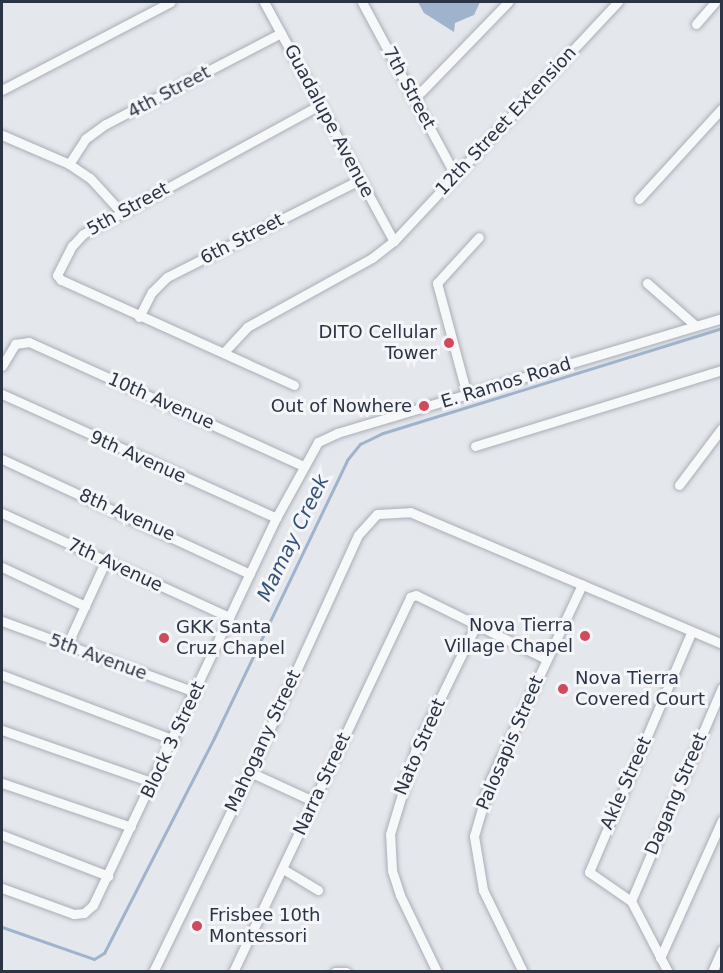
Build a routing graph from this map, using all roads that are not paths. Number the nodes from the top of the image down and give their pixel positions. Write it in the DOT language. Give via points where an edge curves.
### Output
graph roads {
  1 [pos="169,2"];
  2 [pos="264,2"];
  3 [pos="362,2"];
  4 [pos="508,2"];
  5 [pos="618,2"];
  6 [pos="715,2"];
  7 [pos="696,24"];
  8 [pos="281,33"];
  9 [pos="2,90"];
  10 [pos="416,98"];
  11 [pos="320,105"];
  12 [pos="722,108"];
  13 [pos="2,135"];
  14 [pos="69,164"];
  15 [pos="455,175"];
  16 [pos="361,179"];
  17 [pos="639,199"];
  18 [pos="121,212"];
  19 [pos="479,237"];
  20 [pos="394,241"];
  21 [pos="647,283"];
  22 [pos="139,317"];
  23 [pos="722,318"];
  24 [pos="696,326"];
  25 [pos="224,352"];
  26 [pos="2,366"];
  27 [pos="722,370"];
  28 [pos="294,385"];
  29 [pos="2,394"];
  30 [pos="467,395"];
  31 [pos="722,428"];
  32 [pos="475,446"];
  33 [pos="2,459"];
  34 [pos="302,465"];
  35 [pos="679,485"];
  36 [pos="2,513"];
  37 [pos="276,518"];
  38 [pos="106,560"];
  39 [pos="2,567"];
  40 [pos="250,574"];
  41 [pos="582,585"];
  42 [pos="85,606"];
  43 [pos="229,617"];
  44 [pos="2,621"];
  45 [pos="475,627"];
  46 [pos="691,633"];
  47 [pos="722,644"];
  48 [pos="67,645"];
  49 [pos="546,659"];
  50 [pos="2,675"];
  51 [pos="722,688"];
  52 [pos="195,692"];
  53 [pos="2,730"];
  54 [pos="174,740"];
  55 [pos="250,772"];
  56 [pos="2,783"];
  57 [pos="153,783"];
  58 [pos="313,801"];
  59 [pos="722,820"];
  60 [pos="131,827"];
  61 [pos="2,835"];
  62 [pos="283,869"];
  63 [pos="108,876"];
  64 [pos="2,888"];
  65 [pos="318,890"];
  66 [pos="631,901"];
  67 [pos="722,950"];
  68 [pos="660,957"];
  69 [pos="714,971"];
  70 [pos="153,972"];
  71 [pos="233,972"];
  72 [pos="335,972"];
  73 [pos="346,972"];
  74 [pos="437,972"];
  75 [pos="524,972"];
  76 [pos="668,972"];
  1 -- 9 [label="street"];
  2 -- 8 [label="street, Guadalupe Avenue"];
  3 -- 10 [label="street, 7th Street"];
  4 -- 10 [label="street"];
  5 -- 15 [label="street, 12th Street Extension"];
  6 -- 7 [label="street"];
  8 -- 11 [label="street, Guadalupe Avenue"];
  8 -- 14 [label="street, 4th Street" via="106,124 85,139"];
  10 -- 15 [label="street, 7th Street"];
  11 -- 16 [label="street, Guadalupe Avenue"];
  11 -- 18 [label="street, 5th Street"];
  12 -- 17 [label="street"];
  13 -- 14 [label="street"];
  14 -- 18 [label="street" via="90,178"];
  15 -- 20 [label="street, 12th Street Extension"];
  16 -- 20 [label="street, Guadalupe Avenue"];
  16 -- 22 [label="street, 6th Street" via="166,277 152,292"];
  18 -- 22 [label="street, 5th Street" via="76,239 57,274 61,280"];
  19 -- 30 [label="street" via="437,283"];
  20 -- 25 [label="street" via="372,258 247,327"];
  21 -- 24 [label="street"];
  22 -- 25 [label="street, 5th Street"];
  23 -- 24 [label="street, E. Ramos Road"];
  24 -- 30 [label="street, E. Ramos Road"];
  25 -- 28 [label="street, 5th Street"];
  26 -- 34 [label="street, 10th Avenue" via="19,342 29,342"];
  27 -- 32 [label="street"];
  29 -- 37 [label="street, 9th Avenue"];
  30 -- 34 [label="street, E. Ramos Road" via="328,436 312,448"];
  31 -- 35 [label="street"];
  33 -- 40 [label="street, 8th Avenue"];
  34 -- 37 [label="street, Block 3 Street"];
  36 -- 38 [label="street, 7th Avenue"];
  37 -- 40 [label="street, Block 3 Street"];
  38 -- 42 [label="street"];
  38 -- 43 [label="street, 7th Avenue"];
  39 -- 42 [label="street"];
  40 -- 43 [label="street, Block 3 Street"];
  41 -- 46 [label="street"];
  41 -- 49 [label="street, Palosapis Street"];
  41 -- 55 [label="street, Mahogany Street" via="410,512 377,514 358,535"];
  42 -- 48 [label="street"];
  43 -- 52 [label="street, Block 3 Street"];
  44 -- 48 [label="street, 5th Avenue"];
  45 -- 49 [label="street"];
  45 -- 58 [label="street, Narra Street" via="416,595 410,597"];
  45 -- 74 [label="street, Nato Street" via="416,748 390,834 392,870 400,895"];
  46 -- 47 [label="street"];
  46 -- 66 [label="street, Akle Street" via="589,868 597,881"];
  48 -- 52 [label="street, 5th Avenue"];
  49 -- 75 [label="street, Palosapis Street" via="490,781 474,836 483,890"];
  50 -- 54 [label="street"];
  51 -- 66 [label="street, Dagang Street"];
  52 -- 54 [label="street, Block 3 Street"];
  53 -- 57 [label="street"];
  54 -- 57 [label="street, Block 3 Street"];
  55 -- 58 [label="street"];
  55 -- 70 [label="street, Mahogany Street"];
  56 -- 60 [label="street"];
  57 -- 60 [label="street, Block 3 Street"];
  58 -- 62 [label="street, Narra Street"];
  59 -- 68 [label="street"];
  60 -- 63 [label="street, Block 3 Street"];
  61 -- 63 [label="street"];
  62 -- 65 [label="street"];
  62 -- 71 [label="street, Narra Street"];
  63 -- 64 [label="street, Block 3 Street" via="84,913 74,914"];
  66 -- 68 [label="street"];
  67 -- 69 [label="street"];
  68 -- 76 [label="street"];
  72 -- 73 [label="street"];
}
